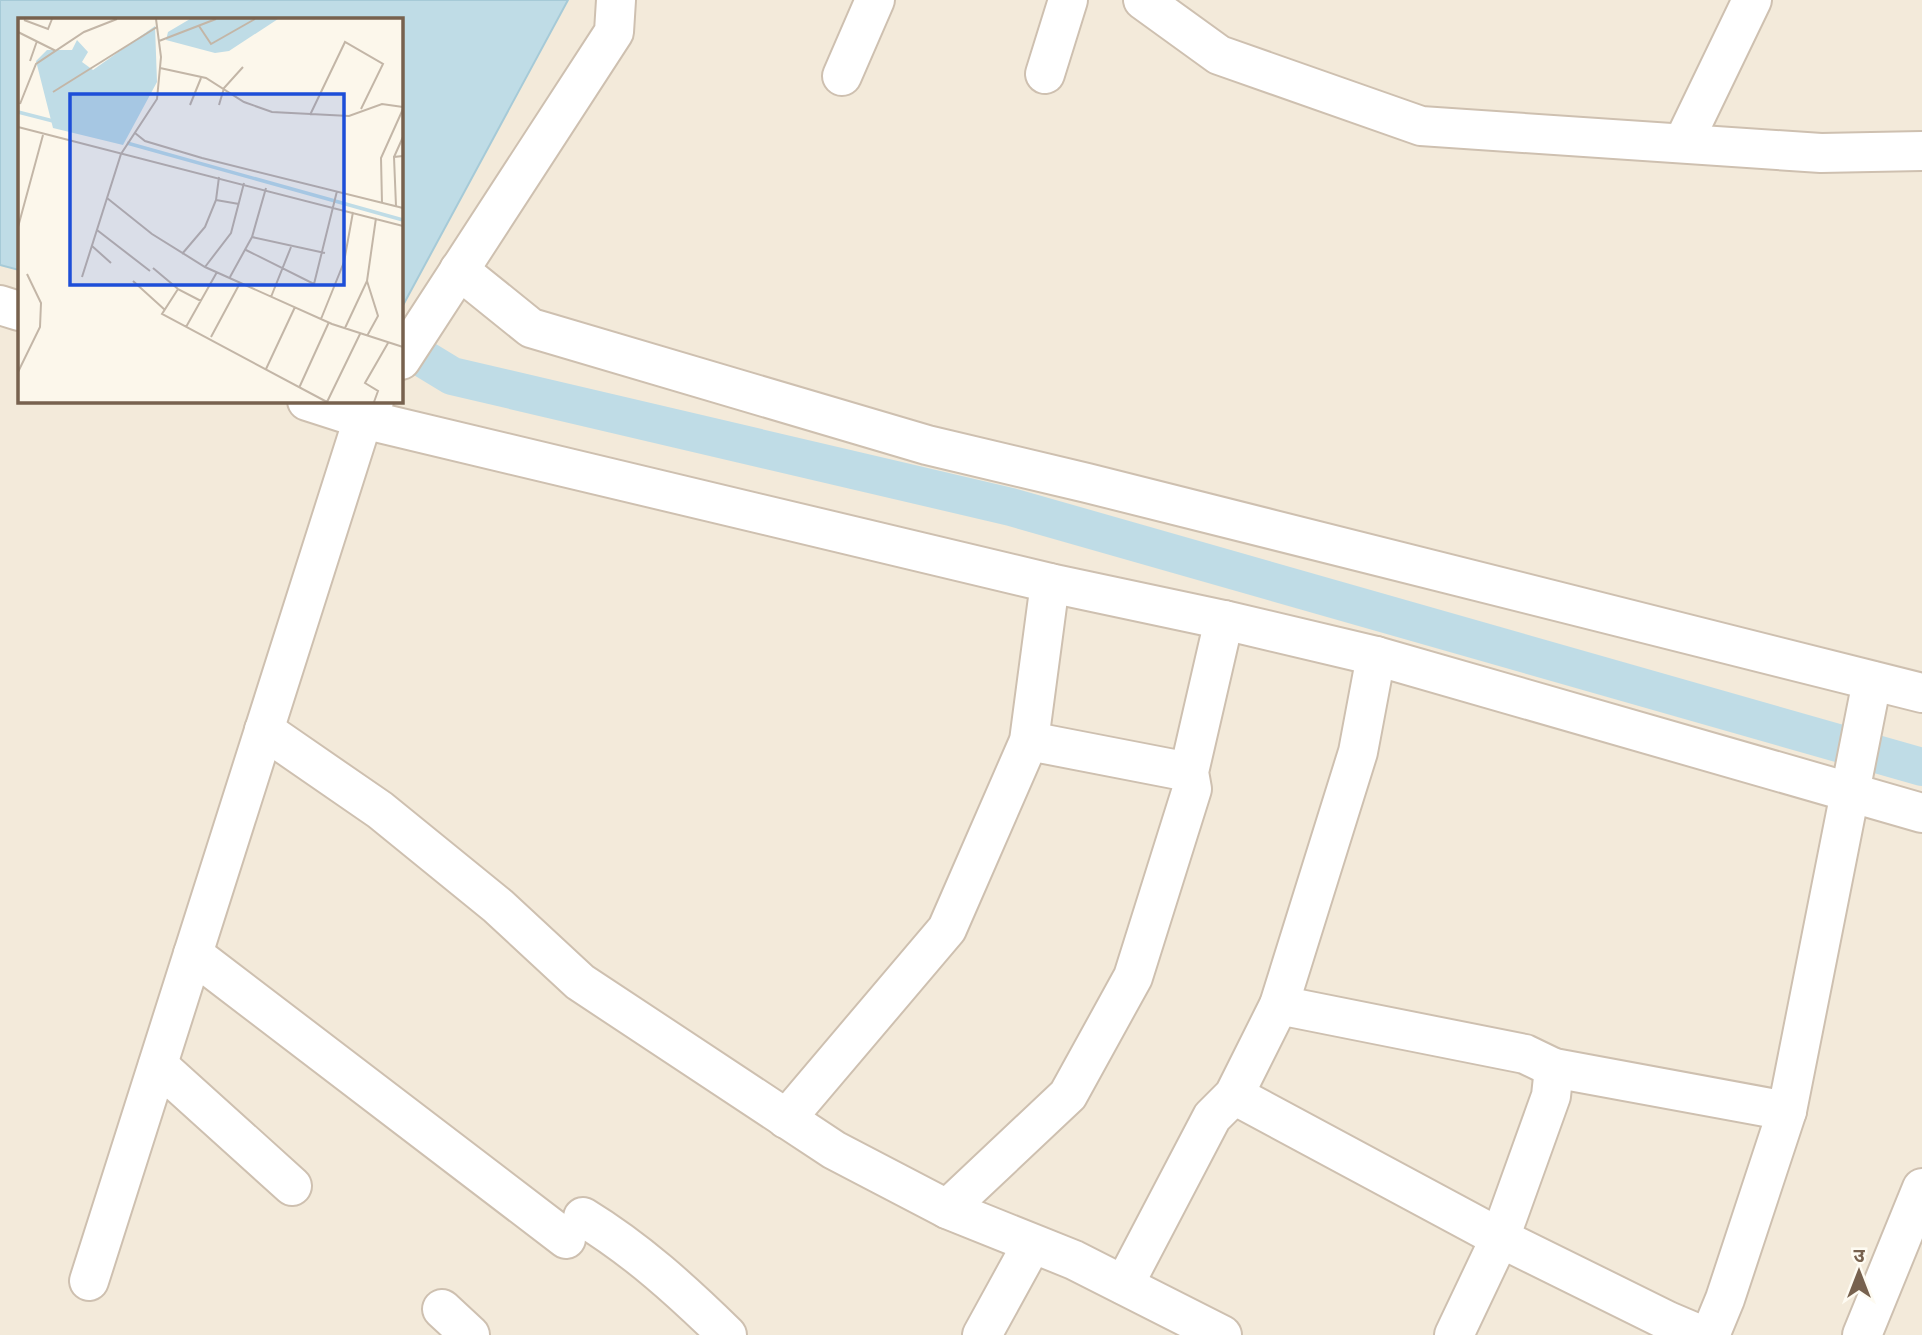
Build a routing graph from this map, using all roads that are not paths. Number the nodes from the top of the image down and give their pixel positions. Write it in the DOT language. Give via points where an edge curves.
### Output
graph roads {
  1 [pos="617,0"];
  2 [pos="875,0"];
  3 [pos="1069,0"];
  4 [pos="1143,0"];
  5 [pos="1752,0"];
  6 [pos="1045,74"];
  7 [pos="842,76"];
  8 [pos="1683,143"];
  9 [pos="1922,151"];
  10 [pos="455,277"];
  11 [pos="0,305"];
  12 [pos="18,311"];
  13 [pos="402,358"];
  14 [pos="313,402"];
  15 [pos="368,411"];
  16 [pos="1050,583"];
  17 [pos="1224,620"];
  18 [pos="1376,656"];
  19 [pos="1871,682"];
  20 [pos="1922,693"];
  21 [pos="264,730"];
  22 [pos="1029,741"];
  23 [pos="1189,772"];
  24 [pos="1851,786"];
  25 [pos="1922,813"];
  26 [pos="193,954"];
  27 [pos="1279,1005"];
  28 [pos="158,1065"];
  29 [pos="1554,1068"];
  30 [pos="1234,1095"];
  31 [pos="1787,1111"];
  32 [pos="786,1119"];
  33 [pos="292,1185"];
  34 [pos="1922,1188"];
  35 [pos="947,1209"];
  36 [pos="1500,1238"];
  37 [pos="1032,1244"];
  38 [pos="89,1281"];
  39 [pos="1124,1285"];
  40 [pos="442,1309"];
  41 [pos="1202,1330"];
  42 [pos="470,1335"];
  43 [pos="727,1335"];
  44 [pos="982,1335"];
  45 [pos="1454,1335"];
  46 [pos="1703,1335"];
  47 [pos="1862,1335"];
  1 -- 10 [label="street" via="614,32"];
  2 -- 7 [label="street"];
  3 -- 6 [label="street"];
  4 -- 8 [label="street" via="1219,55 1421,126"];
  5 -- 8 [label="street"];
  8 -- 9 [label="street" via="1821,153"];
  10 -- 13 [label="street"];
  10 -- 19 [label="street" via="531,328 913,441"];
  11 -- 12 [label="street"];
  14 -- 15 [label="street"];
  15 -- 16 [label="street"];
  15 -- 21 [label="street"];
  16 -- 17 [label="street"];
  16 -- 22 [label="street"];
  17 -- 18 [label="street"];
  17 -- 23 [label="street"];
  18 -- 24 [label="street"];
  18 -- 27 [label="street" via="1358,752"];
  19 -- 20 [label="street"];
  19 -- 24 [label="street"];
  21 -- 26 [label="street"];
  21 -- 32 [label="street" via="380,810 498,906 580,982"];
  22 -- 23 [label="street"];
  22 -- 32 [label="street" via="947,929"];
  23 -- 35 [label="street" via="1192,789 1133,977 1068,1095"];
  24 -- 25 [label="street"];
  24 -- 31 [label="street"];
  26 -- 28 [label="street"];
  26 -- 43 [label="street" via="575,1228 620,1239"];
  27 -- 29 [label="street" via="1525,1054"];
  27 -- 30 [label="street"];
  28 -- 33 [label="street"];
  28 -- 38 [label="street"];
  29 -- 31 [label="street"];
  29 -- 36 [label="street" via="1551,1096"];
  30 -- 36 [label="street"];
  30 -- 39 [label="street" via="1212,1117"];
  31 -- 46 [label="street" via="1725,1299 1711,1333"];
  32 -- 35 [label="street" via="834,1150"];
  34 -- 47 [label="street"];
  35 -- 37 [label="street"];
  36 -- 45 [label="street"];
  36 -- 46 [label="street"];
  37 -- 39 [label="street"];
  37 -- 44 [label="street"];
  39 -- 41 [label="street"];
  40 -- 42 [label="street"];
}
